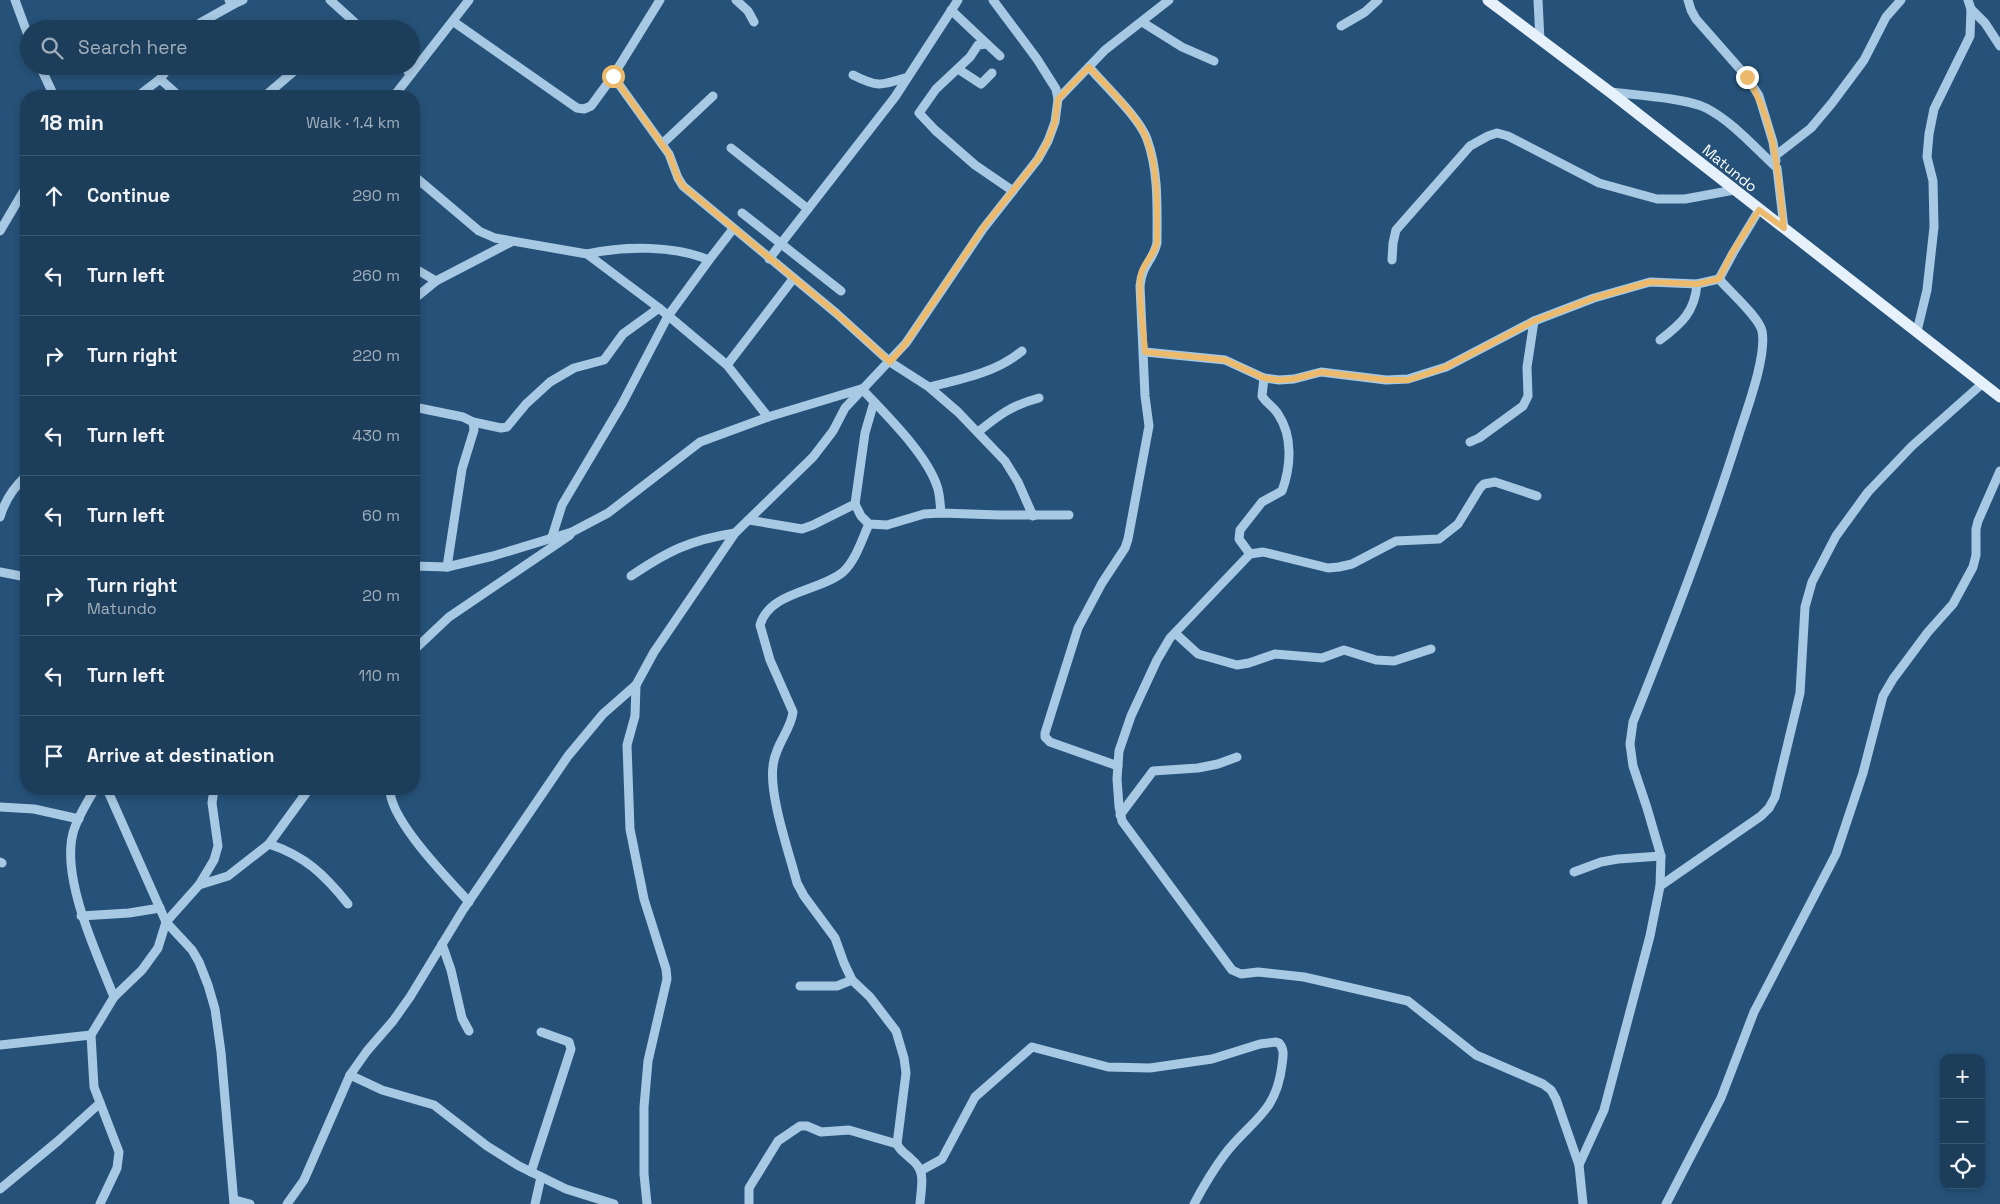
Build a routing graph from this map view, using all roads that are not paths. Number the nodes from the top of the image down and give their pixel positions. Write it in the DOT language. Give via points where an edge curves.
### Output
graph roads {
  1 [pos="15,0"];
  2 [pos="243,0"];
  3 [pos="330,0"];
  4 [pos="470,0"];
  5 [pos="660,0"];
  6 [pos="736,0"];
  7 [pos="958,0"];
  8 [pos="993,0"];
  9 [pos="1169,0"];
  10 [pos="1378,0"];
  11 [pos="1488,0"];
  12 [pos="1538,0"];
  13 [pos="1688,0"];
  14 [pos="1901,0"];
  15 [pos="232,2"];
  16 [pos="1969,4"];
  17 [pos="951,10"];
  18 [pos="22,20"];
  19 [pos="205,20"];
  20 [pos="352,20"];
  21 [pos="454,22"];
  22 [pos="754,22"];
  23 [pos="1142,22"];
  24 [pos="1341,26"];
  25 [pos="1540,40"];
  26 [pos="987,44"];
  27 [pos="2000,46"];
  28 [pos="1000,56"];
  29 [pos="1214,61"];
  30 [pos="420,63"];
  31 [pos="1089,67"];
  32 [pos="958,69"];
  33 [pos="992,73"];
  34 [pos="44,75"];
  35 [pos="163,75"];
  36 [pos="290,75"];
  37 [pos="410,75"];
  38 [pos="853,75"];
  39 [pos="613,76"];
  40 [pos="906,78"];
  41 [pos="160,79"];
  42 [pos="51,90"];
  43 [pos="146,90"];
  44 [pos="172,90"];
  45 [pos="272,90"];
  46 [pos="399,90"];
  47 [pos="1610,92"];
  48 [pos="713,96"];
  49 [pos="1058,99"];
  50 [pos="662,144"];
  51 [pos="731,148"];
  52 [pos="1776,156"];
  53 [pos="1777,168"];
  54 [pos="420,181"];
  55 [pos="1734,190"];
  56 [pos="1013,191"];
  57 [pos="20,197"];
  58 [pos="808,209"];
  59 [pos="1759,210"];
  60 [pos="742,213"];
  61 [pos="1784,228"];
  62 [pos="733,229"];
  63 [pos="0,231"];
  64 [pos="511,242"];
  65 [pos="780,245"];
  66 [pos="587,254"];
  67 [pos="769,259"];
  68 [pos="709,260"];
  69 [pos="1392,260"];
  70 [pos="420,272"];
  71 [pos="794,279"];
  72 [pos="1719,279"];
  73 [pos="436,281"];
  74 [pos="1697,284"];
  75 [pos="841,291"];
  76 [pos="420,294"];
  77 [pos="659,308"];
  78 [pos="668,316"];
  79 [pos="1534,321"];
  80 [pos="1917,331"];
  81 [pos="1660,340"];
  82 [pos="1022,351"];
  83 [pos="1145,352"];
  84 [pos="890,362"];
  85 [pos="727,365"];
  86 [pos="1264,378"];
  87 [pos="1983,383"];
  88 [pos="929,387"];
  89 [pos="862,389"];
  90 [pos="2000,397"];
  91 [pos="1039,398"];
  92 [pos="874,402"];
  93 [pos="420,408"];
  94 [pos="768,417"];
  95 [pos="473,422"];
  96 [pos="978,432"];
  97 [pos="1470,442"];
  98 [pos="2000,471"];
  99 [pos="20,481"];
  100 [pos="1537,496"];
  101 [pos="855,504"];
  102 [pos="941,513"];
  103 [pos="1069,515"];
  104 [pos="1033,516"];
  105 [pos="0,517"];
  106 [pos="749,520"];
  107 [pos="869,524"];
  108 [pos="572,532"];
  109 [pos="734,533"];
  110 [pos="552,537"];
  111 [pos="1250,554"];
  112 [pos="420,566"];
  113 [pos="447,567"];
  114 [pos="0,572"];
  115 [pos="20,575"];
  116 [pos="631,576"];
  117 [pos="1175,633"];
  118 [pos="420,644"];
  119 [pos="1432,649"];
  120 [pos="636,685"];
  121 [pos="1237,757"];
  122 [pos="1118,766"];
  123 [pos="92,795"];
  124 [pos="110,795"];
  125 [pos="213,795"];
  126 [pos="305,795"];
  127 [pos="392,795"];
  128 [pos="0,807"];
  129 [pos="1120,815"];
  130 [pos="79,819"];
  131 [pos="269,844"];
  132 [pos="1661,856"];
  133 [pos="1574,872"];
  134 [pos="199,884"];
  135 [pos="1660,886"];
  136 [pos="469,902"];
  137 [pos="348,904"];
  138 [pos="160,908"];
  139 [pos="81,916"];
  140 [pos="166,922"];
  141 [pos="442,944"];
  142 [pos="852,980"];
  143 [pos="800,986"];
  144 [pos="114,997"];
  145 [pos="469,1031"];
  146 [pos="541,1032"];
  147 [pos="91,1035"];
  148 [pos="0,1045"];
  149 [pos="350,1075"];
  150 [pos="100,1103"];
  151 [pos="897,1144"];
  152 [pos="1579,1165"];
  153 [pos="922,1170"];
  154 [pos="530,1172"];
  155 [pos="541,1177"];
  156 [pos="0,1188"];
  157 [pos="234,1202"];
  158 [pos="100,1204"];
  159 [pos="250,1204"];
  160 [pos="287,1204"];
  161 [pos="535,1204"];
  162 [pos="614,1204"];
  163 [pos="647,1204"];
  164 [pos="749,1204"];
  165 [pos="920,1204"];
  166 [pos="1194,1204"];
  167 [pos="1583,1204"];
  168 [pos="1666,1204"];
  1 -- 18 [label="street"];
  2 -- 15 [label="street"];
  3 -- 20 [label="street"];
  4 -- 21 [label="street"];
  5 -- 39 [label="street"];
  6 -- 22 [label="street"];
  7 -- 17 [label="street"];
  8 -- 49 [label="street" via="1052,82"];
  9 -- 23 [label="street"];
  10 -- 24 [label="street"];
  11 -- 25 [label="main road, Matundo"];
  12 -- 25 [label="street"];
  13 -- 52 [label="street" via="1696,18 1747,77 1759,96"];
  14 -- 52 [label="street" via="1886,17 1864,60 1832,103 1810,128"];
  15 -- 19 [label="street"];
  16 -- 27 [label="street"];
  16 -- 80 [label="street" via="1970,36 1934,109 1929,134 1927,157 1934,181 1934,227 1927,290"];
  17 -- 26 [label="street"];
  17 -- 40 [label="street"];
  21 -- 30 [label="street"];
  21 -- 39 [label="street" via="580,109 591,106"];
  23 -- 29 [label="street" via="1182,47"];
  23 -- 31 [label="street" via="1105,50"];
  25 -- 47 [label="main road, Matundo"];
  26 -- 28 [label="street"];
  26 -- 32 [label="street" via="978,45"];
  31 -- 49 [label="street"];
  31 -- 83 [label="street" via="1144,132 1155,170 1157,243 1141,274 1140,286"];
  32 -- 33 [label="street" via="981,84"];
  32 -- 56 [label="street" via="936,89 919,112 974,164"];
  34 -- 42 [label="street"];
  35 -- 41 [label="street"];
  36 -- 45 [label="street"];
  37 -- 46 [label="street"];
  38 -- 40 [label="street" via="876,85"];
  39 -- 50 [label="street"];
  40 -- 58 [label="street" via="895,97"];
  41 -- 43 [label="street"];
  41 -- 44 [label="street"];
  47 -- 53 [label="street" via="1689,102 1704,107 1719,115"];
  47 -- 55 [label="main road, Matundo"];
  48 -- 50 [label="street"];
  49 -- 56 [label="street" via="1048,141"];
  50 -- 62 [label="street" via="672,158 683,186"];
  51 -- 58 [label="street"];
  52 -- 53 [label="street"];
  53 -- 61 [label="street"];
  54 -- 64 [label="street" via="479,231"];
  55 -- 59 [label="main road, Matundo"];
  55 -- 69 [label="street" via="1685,199 1657,199 1599,183 1497,133 1470,146 1418,204 1394,234"];
  56 -- 84 [label="street" via="983,228"];
  57 -- 63 [label="street"];
  58 -- 65 [label="street"];
  59 -- 61 [label="main road, Matundo"];
  59 -- 72 [label="street"];
  60 -- 65 [label="street"];
  61 -- 80 [label="main road, Matundo"];
  62 -- 67 [label="street"];
  62 -- 68 [label="street"];
  64 -- 66 [label="street"];
  64 -- 73 [label="street"];
  65 -- 67 [label="street"];
  65 -- 75 [label="street"];
  66 -- 68 [label="street" via="628,247 696,254"];
  66 -- 77 [label="street"];
  67 -- 71 [label="street"];
  68 -- 78 [label="street"];
  70 -- 73 [label="street"];
  71 -- 84 [label="street"];
  71 -- 85 [label="street"];
  72 -- 74 [label="street"];
  72 -- 132 [label="street" via="1757,320 1763,340 1753,392 1713,516 1633,722 1630,744 1633,766"];
  73 -- 76 [label="street"];
  74 -- 79 [label="street" via="1641,283"];
  74 -- 81 [label="street" via="1695,299 1682,322"];
  77 -- 78 [label="street"];
  77 -- 95 [label="street" via="623,334 604,360 574,368 550,382 507,427"];
  78 -- 85 [label="street"];
  78 -- 110 [label="street" via="622,404 562,505"];
  79 -- 86 [label="street" via="1446,367 1408,380 1379,380 1321,372 1287,380"];
  79 -- 97 [label="street" via="1527,367 1528,396 1523,406"];
  80 -- 87 [label="main road, Matundo"];
  82 -- 88 [label="street" via="988,372"];
  83 -- 86 [label="street" via="1225,360"];
  83 -- 122 [label="street" via="1148,436 1128,539 1078,628 1045,733 1050,742"];
  84 -- 88 [label="street"];
  84 -- 89 [label="street"];
  85 -- 94 [label="street"];
  86 -- 111 [label="street" via="1262,396 1279,414 1288,436 1289,464 1282,491 1262,502 1240,530 1239,539"];
  87 -- 90 [label="main road, Matundo"];
  87 -- 135 [label="street" via="1912,446 1868,492 1836,536 1812,582 1804,608 1800,693 1775,797 1769,808"];
  88 -- 96 [label="street"];
  89 -- 92 [label="street"];
  89 -- 94 [label="street"];
  89 -- 106 [label="street" via="845,408 814,457"];
  91 -- 96 [label="street" via="1005,410"];
  92 -- 101 [label="street" via="865,433"];
  92 -- 102 [label="street" via="904,434 925,464 937,486"];
  93 -- 95 [label="street"];
  94 -- 108 [label="street" via="700,442 608,513"];
  95 -- 113 [label="street" via="474,430 462,469"];
  96 -- 104 [label="street" via="1010,469"];
  98 -- 168 [label="street" via="1978,521 1973,567 1953,604 1922,640 1883,696 1863,773 1836,854 1754,1012 1721,1098"];
  99 -- 105 [label="street" via="8,497"];
  100 -- 111 [label="street" via="1495,482 1484,484 1458,524 1439,539 1396,541 1352,564 1339,567 1328,568 1263,552"];
  101 -- 106 [label="street" via="802,529"];
  101 -- 107 [label="street"];
  102 -- 104 [label="street"];
  102 -- 107 [label="street" via="924,514 887,525"];
  103 -- 104 [label="street"];
  106 -- 109 [label="street"];
  107 -- 142 [label="street" via="845,570 835,578 779,602 765,614 760,625 770,660 793,712 775,751 772,768 774,791 797,883 835,938"];
  108 -- 110 [label="street"];
  108 -- 118 [label="street" via="449,617"];
  109 -- 116 [label="street" via="682,546"];
  109 -- 120 [label="street" via="654,652"];
  110 -- 113 [label="street"];
  111 -- 117 [label="street"];
  112 -- 113 [label="street"];
  114 -- 115 [label="street"];
  117 -- 119 [label="street" via="1198,654 1237,665 1275,654 1322,658 1344,650 1376,660 1394,661"];
  117 -- 122 [label="street" via="1167,641 1131,716 1119,751"];
  120 -- 136 [label="street" via="603,714 568,756"];
  120 -- 163 [label="street" via="635,716 627,745 630,829 644,899 667,980 648,1061 644,1107"];
  121 -- 129 [label="street" via="1198,768 1153,770"];
  122 -- 129 [label="street"];
  123 -- 130 [label="street"];
  124 -- 138 [label="street"];
  125 -- 134 [label="street" via="217,852"];
  126 -- 131 [label="street"];
  127 -- 136 [label="street" via="396,812 435,866"];
  128 -- 130 [label="street" via="34,809"];
  129 -- 152 [label="street" via="1232,970 1241,974 1258,972 1304,977 1412,1002 1476,1055 1551,1090"];
  130 -- 139 [label="street" via="73,834 71,863"];
  131 -- 134 [label="street" via="228,876"];
  131 -- 137 [label="street" via="317,869"];
  132 -- 133 [label="street" via="1610,860"];
  132 -- 135 [label="street"];
  134 -- 140 [label="street"];
  135 -- 152 [label="street" via="1604,1110"];
  136 -- 141 [label="street"];
  138 -- 139 [label="street"];
  138 -- 140 [label="street"];
  139 -- 144 [label="street"];
  140 -- 144 [label="street" via="158,948 142,970"];
  140 -- 157 [label="street" via="199,962 215,1009"];
  141 -- 145 [label="street" via="462,1018"];
  141 -- 149 [label="street" via="393,1021"];
  142 -- 143 [label="street" via="832,987"];
  142 -- 151 [label="street" via="870,997 896,1031 904,1058 905,1088"];
  144 -- 147 [label="street"];
  146 -- 154 [label="street" via="568,1042 571,1048"];
  147 -- 148 [label="street"];
  147 -- 150 [label="street" via="94,1087"];
  149 -- 154 [label="street" via="382,1090 434,1105 487,1146"];
  149 -- 160 [label="street" via="304,1180"];
  150 -- 156 [label="street"];
  150 -- 158 [label="street" via="120,1160"];
  151 -- 153 [label="street"];
  151 -- 164 [label="street" via="849,1130 821,1132 800,1126 778,1141 749,1188"];
  152 -- 167 [label="street"];
  153 -- 165 [label="street"];
  153 -- 166 [label="street" via="942,1159 975,1097 1032,1047 1108,1067 1150,1068 1212,1059 1260,1044 1279,1043 1284,1053 1281,1074 1269,1106 1226,1152"];
  154 -- 155 [label="street"];
  155 -- 161 [label="street"];
  155 -- 162 [label="street" via="566,1189"];
  157 -- 159 [label="street"];
}
